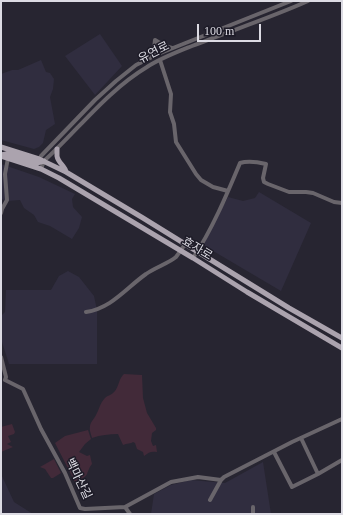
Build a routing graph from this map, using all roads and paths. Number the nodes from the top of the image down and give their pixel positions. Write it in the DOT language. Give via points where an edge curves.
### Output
graph roads {
  1 [pos="291,1"];
  2 [pos="308,1"];
  3 [pos="186,42"];
  4 [pos="172,48"];
  5 [pos="189,48"];
  6 [pos="149,58"];
  7 [pos="160,60"];
  8 [pos="91,105"];
  9 [pos="95,109"];
  10 [pos="1,147"];
  11 [pos="57,149"];
  12 [pos="1,156"];
  13 [pos="8,158"];
  14 [pos="39,164"];
  15 [pos="66,172"];
  16 [pos="228,191"];
  17 [pos="342,203"];
  18 [pos="1,212"];
  19 [pos="185,244"];
  20 [pos="181,251"];
  21 [pos="198,252"];
  22 [pos="193,258"];
  23 [pos="86,312"];
  24 [pos="342,338"];
  25 [pos="342,348"];
  26 [pos="1,358"];
  27 [pos="342,419"];
  28 [pos="301,438"];
  29 [pos="274,452"];
  30 [pos="342,460"];
  31 [pos="318,474"];
  32 [pos="221,480"];
  33 [pos="210,500"];
  34 [pos="125,507"];
  35 [pos="253,507"];
  36 [pos="130,514"];
  37 [pos="253,514"];
  1 -- 3 [label="street, 유연로"];
  2 -- 5 [label="street, 유연로"];
  3 -- 4 [label="street, 유연로"];
  3 -- 5 [label="street"];
  4 -- 6 [label="street, 유연로"];
  4 -- 6 [label="street" via="155,40"];
  5 -- 7 [label="street, 유연로"];
  6 -- 8 [label="street, 유연로" via="116,81"];
  7 -- 9 [label="street, 유연로" via="129,79"];
  7 -- 16 [label="street" via="171,94 170,112 176,142 201,180"];
  8 -- 9 [label="street"];
  8 -- 14 [label="street, 유연로"];
  9 -- 11 [label="street, 유연로"];
  10 -- 14 [label="main road"];
  11 -- 14 [label="street, 유연로"];
  11 -- 15 [label="main road" via="57,156"];
  12 -- 13 [label="main road"];
  12 -- 14 [label="main road" via="6,154"];
  13 -- 14 [label="main road"];
  13 -- 18 [label="street" via="5,174 7,200"];
  14 -- 15 [label="main road, 효자로"];
  14 -- 20 [label="main road, 효자로"];
  15 -- 19 [label="main road, 효자로"];
  16 -- 17 [label="street" via="240,163 258,162 266,164 263,178 268,184 289,192 313,193"];
  16 -- 21 [label="street"];
  19 -- 20 [label="street"];
  19 -- 21 [label="main road, 효자로"];
  20 -- 22 [label="main road, 효자로"];
  20 -- 23 [label="street" via="176,257 146,274 114,301 95,311"];
  21 -- 22 [label="street"];
  21 -- 24 [label="main road, 효자로"];
  22 -- 25 [label="main road, 효자로"];
  26 -- 34 [label="street, 백마산길" via="5,380 23,389 80,508"];
  27 -- 28 [label="street"];
  28 -- 29 [label="street"];
  28 -- 31 [label="street"];
  29 -- 31 [label="street" via="292,487"];
  29 -- 32 [label="street"];
  30 -- 31 [label="street"];
  32 -- 33 [label="street"];
  32 -- 34 [label="street, 백마산길" via="198,477 171,482"];
  34 -- 36 [label="street"];
  35 -- 37 [label="street"];
}
